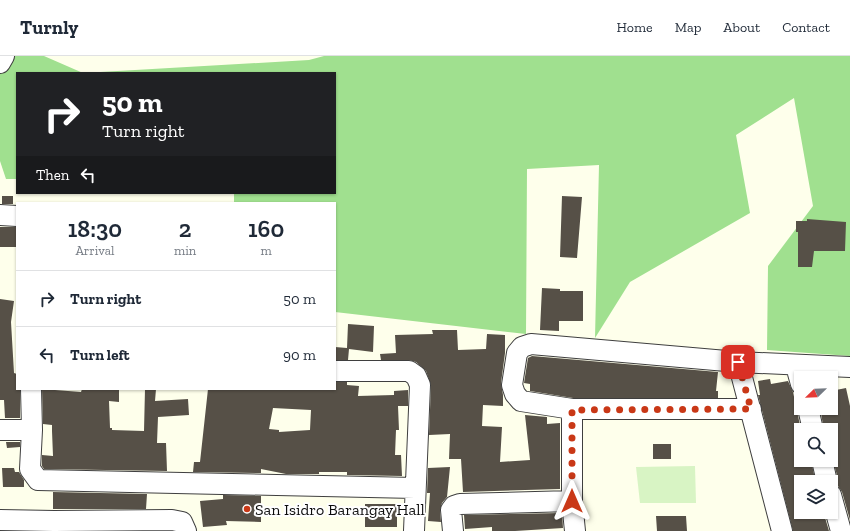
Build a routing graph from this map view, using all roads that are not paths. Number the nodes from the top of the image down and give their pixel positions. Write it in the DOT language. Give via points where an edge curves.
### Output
graph roads {
  1 [pos="4,56"];
  2 [pos="0,63"];
  3 [pos="0,216"];
  4 [pos="16,216"];
  5 [pos="738,362"];
  6 [pos="850,367"];
  7 [pos="336,371"];
  8 [pos="824,371"];
  9 [pos="794,374"];
  10 [pos="31,390"];
  11 [pos="751,409"];
  12 [pos="572,410"];
  13 [pos="0,430"];
  14 [pos="32,430"];
  15 [pos="415,488"];
  16 [pos="572,501"];
  17 [pos="838,519"];
  18 [pos="0,520"];
  19 [pos="54,526"];
  20 [pos="124,526"];
  21 [pos="184,527"];
  22 [pos="414,531"];
  23 [pos="453,531"];
  24 [pos="575,531"];
  25 [pos="782,531"];
  26 [pos="841,531"];
  1 -- 2 [label="street"];
  3 -- 4 [label="street"];
  5 -- 9 [label="street"];
  5 -- 11 [label="street"];
  5 -- 12 [label="street" via="531,344 522,347 517,353 512,385 515,394 521,401"];
  6 -- 8 [label="street"];
  7 -- 15 [label="street" via="408,371 416,376 420,385"];
  10 -- 14 [label="street"];
  11 -- 12 [label="street"];
  11 -- 25 [label="street"];
  12 -- 16 [label="street"];
  13 -- 14 [label="street"];
  14 -- 15 [label="street" via="30,469 38,480"];
  15 -- 22 [label="street"];
  16 -- 23 [label="street" via="460,504 450,510"];
  16 -- 24 [label="street"];
  17 -- 26 [label="street"];
  18 -- 19 [label="street"];
  19 -- 20 [label="street"];
  20 -- 21 [label="street" via="172,520"];
}
